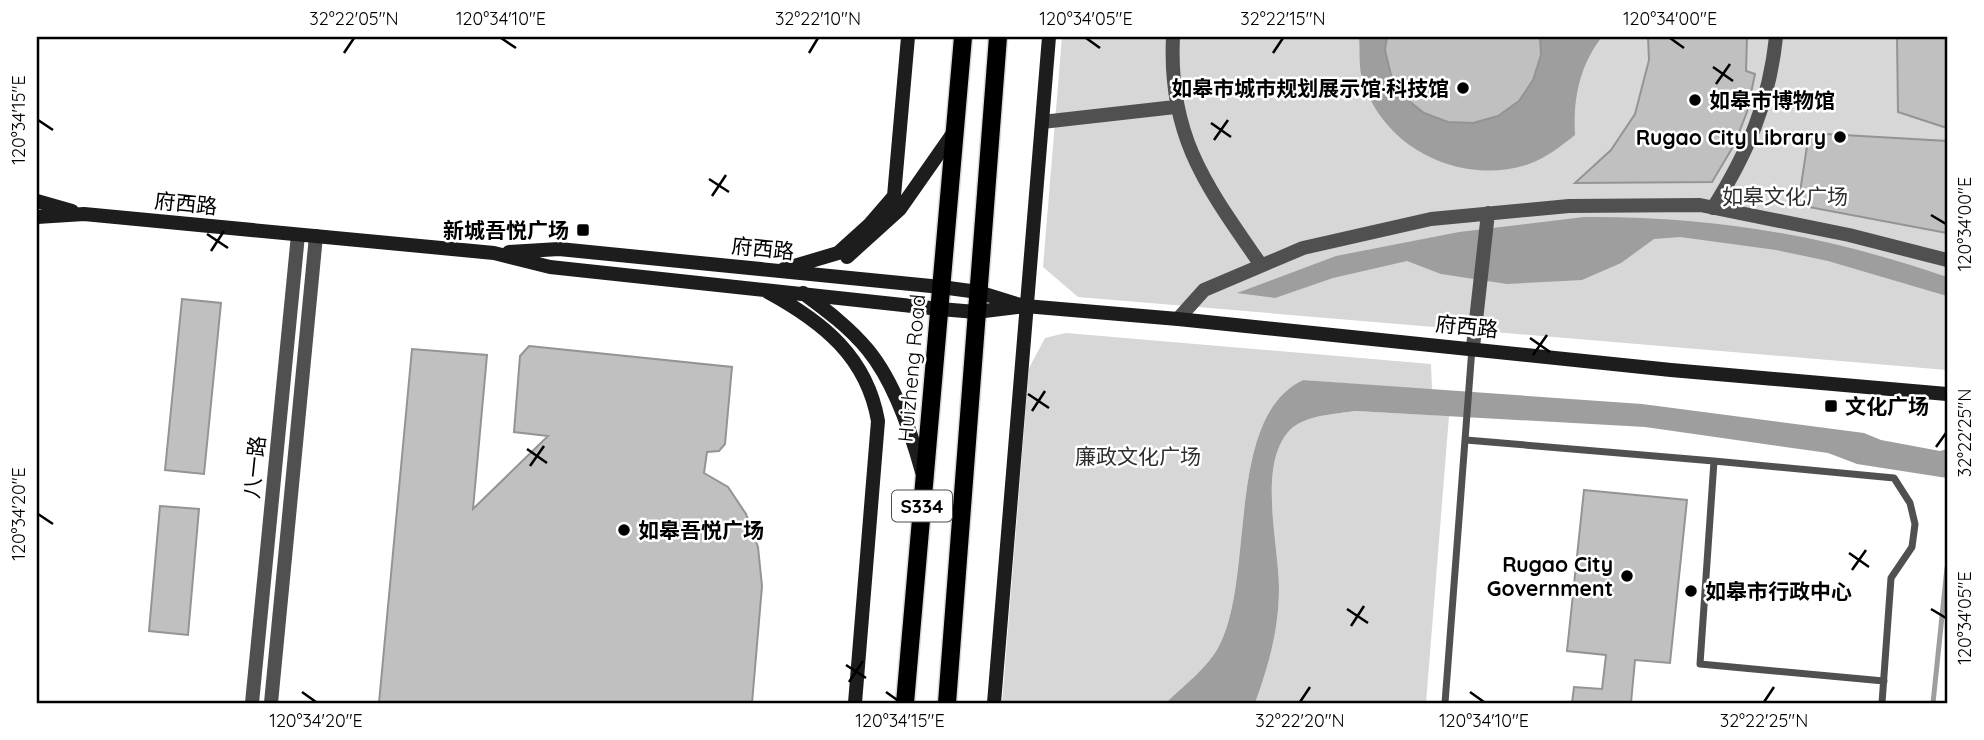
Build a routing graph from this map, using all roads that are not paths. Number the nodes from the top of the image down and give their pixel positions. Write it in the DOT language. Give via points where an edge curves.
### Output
graph roads {
  1 [pos="908,37"];
  2 [pos="963,37"];
  3 [pos="998,37"];
  4 [pos="1049,37"];
  5 [pos="1173,37"];
  6 [pos="1776,37"];
  7 [pos="1175,107"];
  8 [pos="1042,122"];
  9 [pos="956,128"];
  10 [pos="37,201"];
  11 [pos="1713,208"];
  12 [pos="1488,213"];
  13 [pos="84,214"];
  14 [pos="37,217"];
  15 [pos="298,235"];
  16 [pos="316,236"];
  17 [pos="494,253"];
  18 [pos="1947,260"];
  19 [pos="1261,265"];
  20 [pos="780,271"];
  21 [pos="810,274"];
  22 [pos="761,288"];
  23 [pos="942,288"];
  24 [pos="802,292"];
  25 [pos="978,292"];
  26 [pos="1025,306"];
  27 [pos="940,309"];
  28 [pos="976,312"];
  29 [pos="1178,319"];
  30 [pos="1472,347"];
  31 [pos="1947,394"];
  32 [pos="1466,440"];
  33 [pos="1714,461"];
  34 [pos="924,480"];
  35 [pos="1884,681"];
  36 [pos="252,703"];
  37 [pos="271,703"];
  38 [pos="855,703"];
  39 [pos="905,703"];
  40 [pos="947,703"];
  41 [pos="994,703"];
  42 [pos="1445,703"];
  43 [pos="1882,703"];
  1 -- 20 [label="street" via="894,196 838,253"];
  2 -- 9 [label="main road, Huizheng Road / S334"];
  3 -- 25 [label="main road, S334"];
  4 -- 8 [label="street"];
  5 -- 7 [label="street"];
  6 -- 11 [label="street" via="1765,106 1740,166"];
  7 -- 8 [label="street"];
  7 -- 19 [label="street" via="1193,159"];
  8 -- 26 [label="street"];
  9 -- 21 [label="street" via="900,209 845,258"];
  9 -- 23 [label="main road, Huizheng Road / S334"];
  10 -- 13 [label="street, 府西路"];
  11 -- 12 [label="street" via="1569,206"];
  11 -- 18 [label="street"];
  12 -- 19 [label="street" via="1381,229 1303,248"];
  12 -- 30 [label="street"];
  13 -- 14 [label="street, 府西路"];
  13 -- 15 [label="street, 府西路"];
  15 -- 16 [label="street, 府西路"];
  15 -- 36 [label="street, 八一路"];
  16 -- 17 [label="street, 府西路"];
  16 -- 37 [label="street, 八一路"];
  17 -- 20 [label="street, 府西路" via="559,248"];
  17 -- 22 [label="street, 府西路" via="550,267"];
  19 -- 29 [label="street" via="1204,290"];
  20 -- 21 [label="street, 府西路"];
  21 -- 23 [label="street, 府西路"];
  22 -- 24 [label="street, 府西路"];
  22 -- 38 [label="street" via="826,329 873,391 878,421"];
  23 -- 25 [label="street, 府西路"];
  23 -- 27 [label="main road, Huizheng Road / S334"];
  24 -- 27 [label="street, 府西路"];
  24 -- 34 [label="street" via="869,351 913,440"];
  25 -- 26 [label="street, 府西路"];
  25 -- 28 [label="main road, S334"];
  26 -- 28 [label="street, 府西路"];
  26 -- 29 [label="street, 府西路"];
  26 -- 41 [label="street"];
  27 -- 28 [label="street, 府西路"];
  27 -- 34 [label="main road, Huizheng Road / S334"];
  28 -- 40 [label="main road, S334"];
  29 -- 30 [label="street, 府西路"];
  30 -- 31 [label="street, 府西路"];
  30 -- 32 [label="lane"];
  32 -- 33 [label="lane"];
  32 -- 42 [label="lane"];
  33 -- 35 [label="lane" via="1700,664"];
  33 -- 35 [label="lane" via="1894,478 1910,503 1915,524 1912,547 1891,578"];
  34 -- 39 [label="main road, Huizheng Road / S334"];
  35 -- 43 [label="lane"];
}
